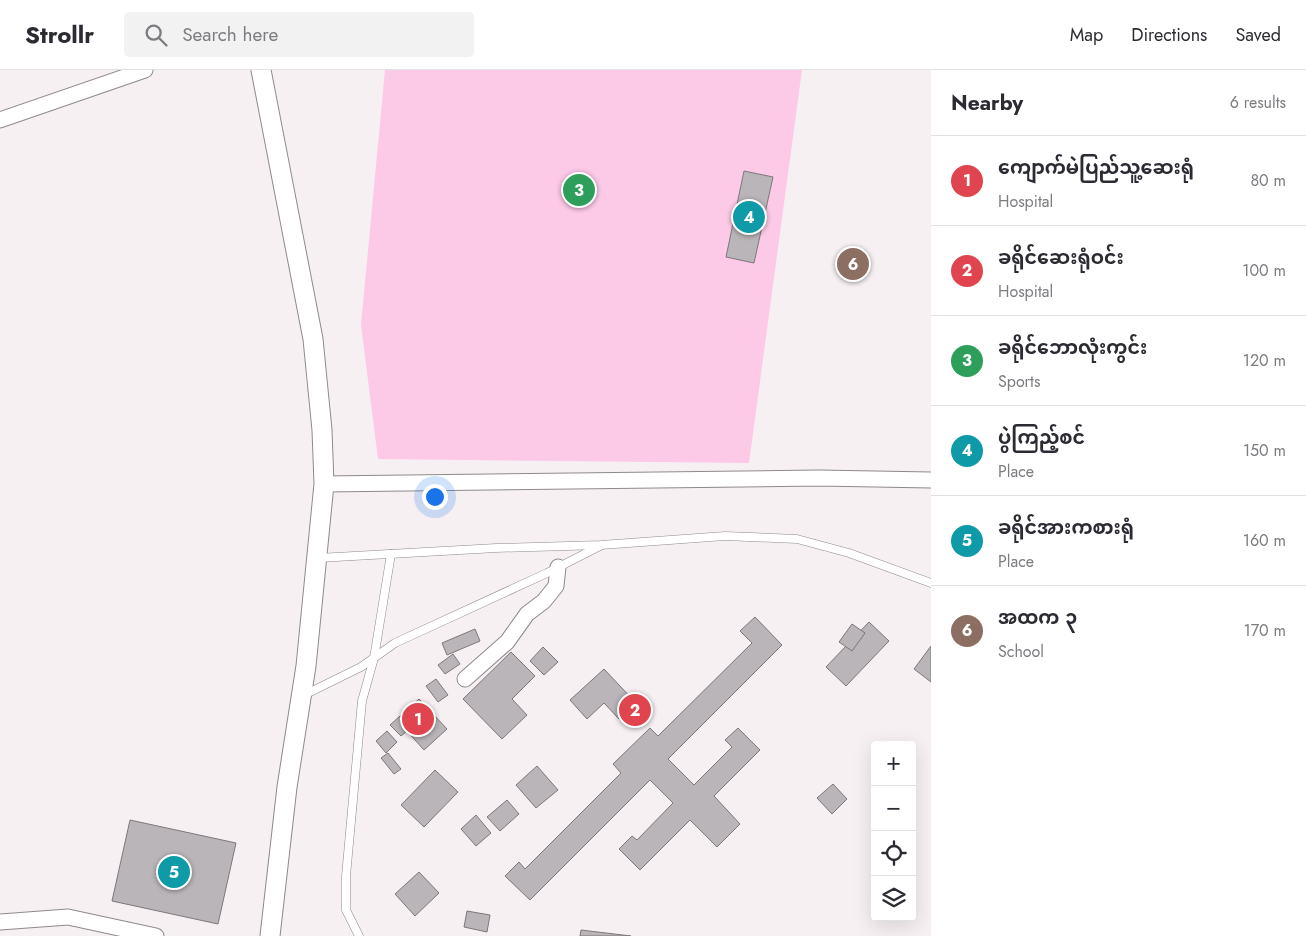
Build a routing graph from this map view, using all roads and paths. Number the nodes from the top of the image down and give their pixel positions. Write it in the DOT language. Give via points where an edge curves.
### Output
graph roads {
  1 [pos="145,70"];
  2 [pos="262,70"];
  3 [pos="0,120"];
  4 [pos="931,480"];
  5 [pos="324,484"];
  6 [pos="601,545"];
  7 [pos="391,554"];
  8 [pos="318,558"];
  9 [pos="558,567"];
  10 [pos="931,583"];
  11 [pos="374,658"];
  12 [pos="465,679"];
  13 [pos="302,696"];
  14 [pos="0,922"];
  15 [pos="156,936"];
  16 [pos="270,936"];
  17 [pos="358,936"];
  1 -- 3 [label="street"];
  2 -- 5 [label="street" via="313,339"];
  4 -- 5 [label="street" via="819,478"];
  5 -- 8 [label="street"];
  6 -- 7 [label="lane"];
  6 -- 9 [label="lane"];
  6 -- 10 [label="lane" via="725,536 797,539 849,553"];
  7 -- 8 [label="lane"];
  7 -- 11 [label="lane"];
  8 -- 13 [label="street"];
  9 -- 11 [label="lane" via="395,643"];
  9 -- 12 [label="street" via="556,586 544,601 527,614 506,642"];
  11 -- 13 [label="lane"];
  11 -- 17 [label="lane" via="362,700 346,876 346,910"];
  13 -- 16 [label="street" via="287,787"];
  14 -- 15 [label="street" via="68,917"];
}
